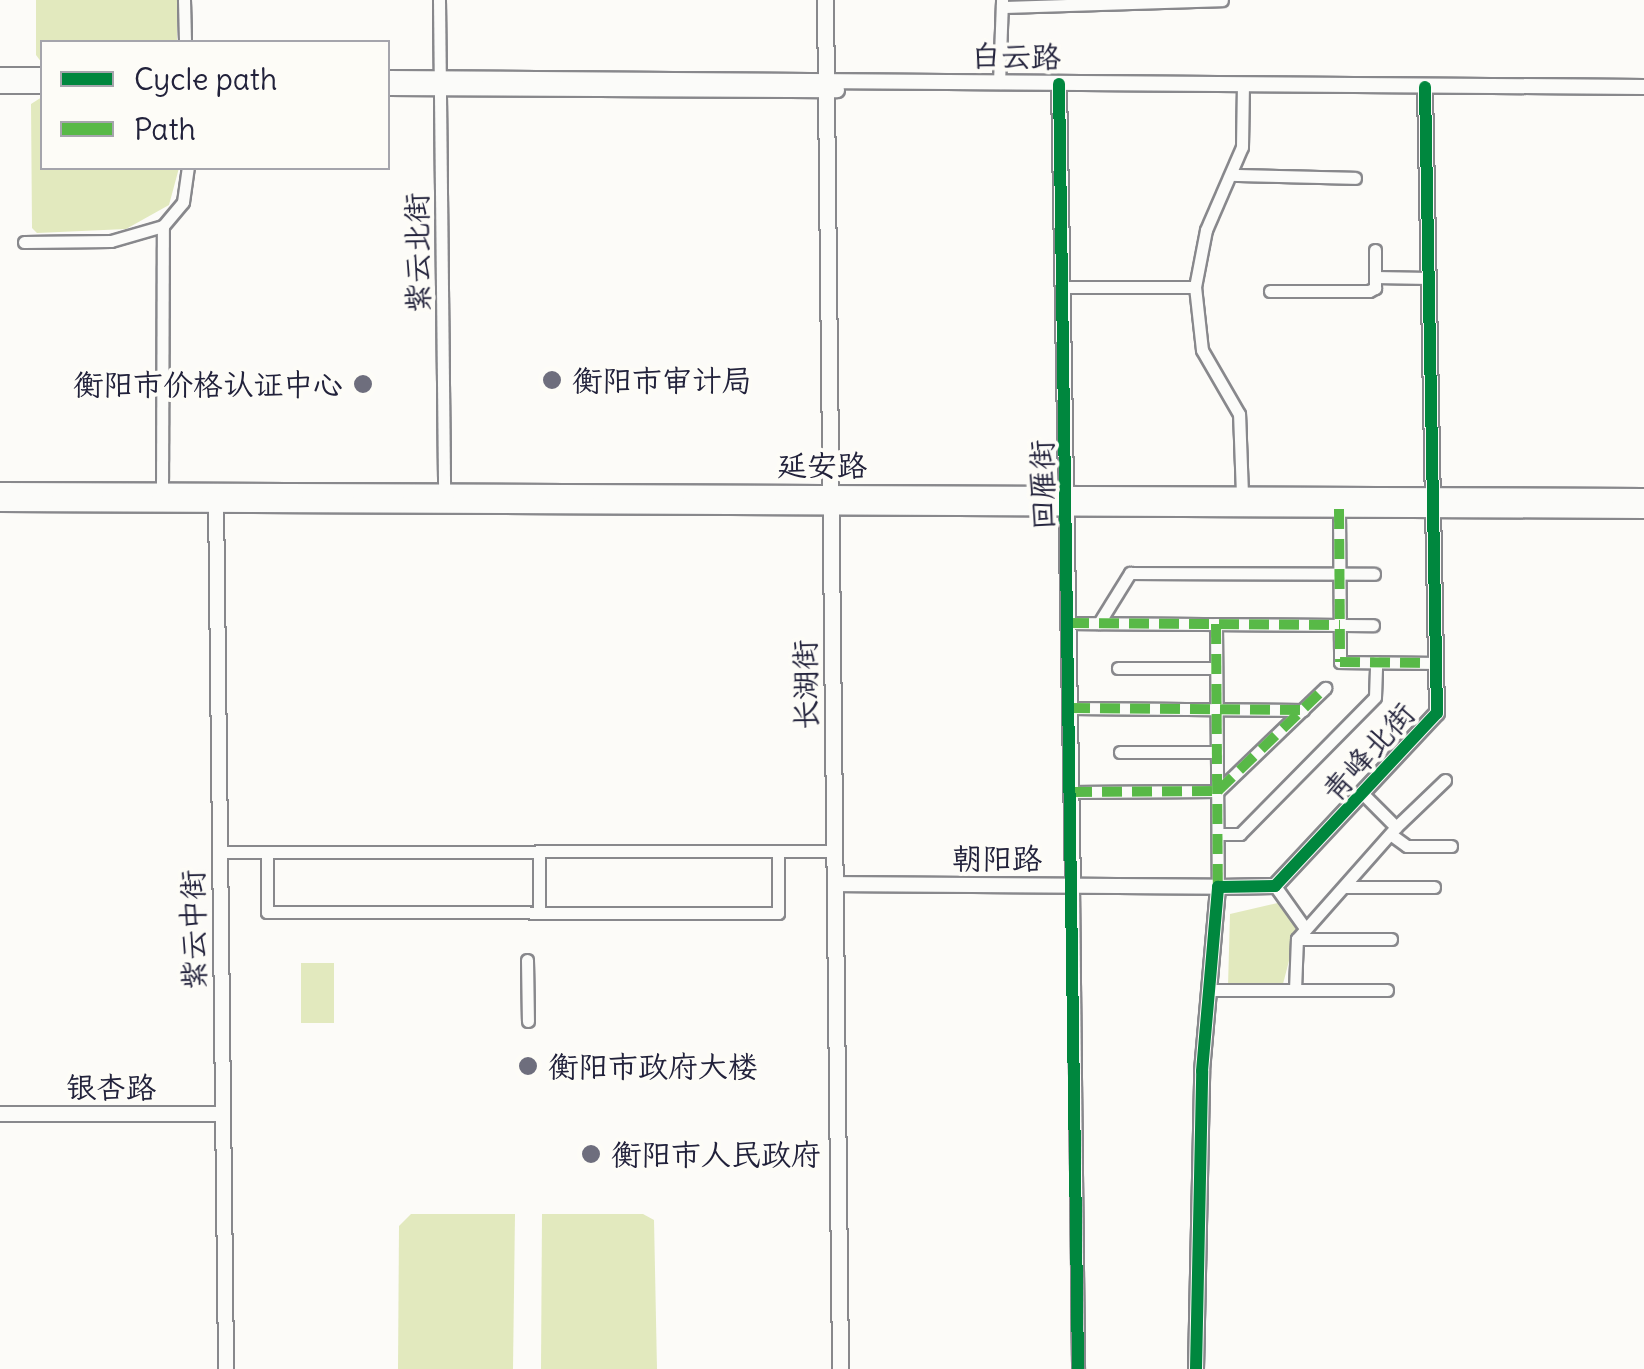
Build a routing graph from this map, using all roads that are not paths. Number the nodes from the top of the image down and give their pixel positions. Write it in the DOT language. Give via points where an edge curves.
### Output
graph roads {
  1 [pos="184,0"];
  2 [pos="439,0"];
  3 [pos="824,0"];
  4 [pos="834,0"];
  5 [pos="1214,1"];
  6 [pos="1002,3"];
  7 [pos="185,40"];
  8 [pos="0,75"];
  9 [pos="40,75"];
  10 [pos="390,78"];
  11 [pos="440,83"];
  12 [pos="999,83"];
  13 [pos="830,85"];
  14 [pos="0,86"];
  15 [pos="40,86"];
  16 [pos="390,88"];
  17 [pos="1059,88"];
  18 [pos="1243,89"];
  19 [pos="1425,90"];
  20 [pos="1644,90"];
  21 [pos="188,170"];
  22 [pos="1232,175"];
  23 [pos="1355,178"];
  24 [pos="162,226"];
  25 [pos="24,242"];
  26 [pos="1375,250"];
  27 [pos="1375,277"];
  28 [pos="1429,278"];
  29 [pos="1064,287"];
  30 [pos="1195,287"];
  31 [pos="1270,291"];
  32 [pos="0,490"];
  33 [pos="162,490"];
  34 [pos="1242,494"];
  35 [pos="1644,496"];
  36 [pos="216,498"];
  37 [pos="444,498"];
  38 [pos="835,500"];
  39 [pos="1067,501"];
  40 [pos="1433,502"];
  41 [pos="0,504"];
  42 [pos="1339,508"];
  43 [pos="1644,510"];
  44 [pos="1340,574"];
  45 [pos="1374,574"];
  46 [pos="1069,623"];
  47 [pos="1099,623"];
  48 [pos="1216,624"];
  49 [pos="1340,625"];
  50 [pos="1373,625"];
  51 [pos="1376,662"];
  52 [pos="1436,663"];
  53 [pos="1118,668"];
  54 [pos="1216,668"];
  55 [pos="1325,688"];
  56 [pos="1070,708"];
  57 [pos="1217,709"];
  58 [pos="1303,710"];
  59 [pos="1120,752"];
  60 [pos="1217,752"];
  61 [pos="1444,780"];
  62 [pos="1218,791"];
  63 [pos="1072,792"];
  64 [pos="1364,795"];
  65 [pos="1394,832"];
  66 [pos="1218,834"];
  67 [pos="1451,846"];
  68 [pos="539,851"];
  69 [pos="778,851"];
  70 [pos="834,851"];
  71 [pos="220,852"];
  72 [pos="267,852"];
  73 [pos="839,884"];
  74 [pos="1073,886"];
  75 [pos="1276,886"];
  76 [pos="1218,887"];
  77 [pos="1344,887"];
  78 [pos="1434,887"];
  79 [pos="539,912"];
  80 [pos="1305,928"];
  81 [pos="1297,939"];
  82 [pos="1391,939"];
  83 [pos="527,960"];
  84 [pos="1208,990"];
  85 [pos="1295,990"];
  86 [pos="1387,990"];
  87 [pos="528,1021"];
  88 [pos="0,1114"];
  89 [pos="223,1114"];
  90 [pos="226,1369"];
  91 [pos="840,1369"];
  92 [pos="849,1369"];
  93 [pos="1078,1369"];
  94 [pos="1196,1369"];
  1 -- 7 [label="street"];
  2 -- 11 [label="street, 紫云北街"];
  3 -- 13 [label="main road, 长湖街"];
  4 -- 13 [label="main road, 长湖街"];
  5 -- 6 [label="street"];
  6 -- 12 [label="street"];
  8 -- 9 [label="street"];
  10 -- 11 [label="street, 白云路"];
  11 -- 13 [label="street, 白云路"];
  11 -- 16 [label="street, 白云路"];
  11 -- 37 [label="street, 紫云北街"];
  12 -- 13 [label="street, 白云路"];
  12 -- 17 [label="street, 白云路"];
  13 -- 17 [label="street, 白云路"];
  13 -- 38 [label="main road, 长湖街"];
  14 -- 15 [label="street"];
  17 -- 18 [label="street, 白云路"];
  17 -- 29 [label="street, 回雁街"];
  18 -- 19 [label="street, 白云路"];
  18 -- 22 [label="street" via="1244,136"];
  19 -- 20 [label="street, 白云路"];
  19 -- 28 [label="street, 青峰北街"];
  21 -- 24 [label="street" via="183,202"];
  22 -- 23 [label="street"];
  22 -- 30 [label="street" via="1206,230"];
  24 -- 25 [label="street" via="111,241"];
  24 -- 33 [label="street"];
  26 -- 27 [label="street"];
  27 -- 28 [label="street"];
  27 -- 31 [label="street" via="1368,291"];
  28 -- 40 [label="street, 青峰北街"];
  29 -- 30 [label="street"];
  29 -- 39 [label="street, 回雁街"];
  30 -- 34 [label="street" via="1202,350 1239,414"];
  32 -- 33 [label="main road, 延安路"];
  33 -- 36 [label="main road, 延安路"];
  34 -- 39 [label="main road, 延安路"];
  34 -- 40 [label="main road, 延安路"];
  35 -- 40 [label="main road, 延安路"];
  36 -- 37 [label="main road, 延安路"];
  36 -- 41 [label="main road, 延安路"];
  36 -- 71 [label="street, 紫云中街"];
  37 -- 38 [label="main road, 延安路"];
  38 -- 39 [label="main road, 延安路"];
  38 -- 70 [label="main road, 长湖街"];
  38 -- 73 [label="main road, 长湖街"];
  39 -- 42 [label="main road, 延安路"];
  39 -- 46 [label="street, 回雁街"];
  40 -- 42 [label="main road, 延安路"];
  40 -- 43 [label="main road, 延安路"];
  40 -- 52 [label="street, 青峰北街"];
  42 -- 44 [label="street"];
  44 -- 45 [label="street"];
  44 -- 47 [label="street" via="1130,573"];
  44 -- 49 [label="street"];
  46 -- 47 [label="street"];
  46 -- 56 [label="street, 回雁街"];
  47 -- 48 [label="street"];
  48 -- 49 [label="street"];
  48 -- 54 [label="street"];
  49 -- 50 [label="street"];
  49 -- 51 [label="street" via="1340,662"];
  51 -- 52 [label="street"];
  51 -- 66 [label="street" via="1375,696 1240,834"];
  52 -- 64 [label="street, 青峰北街" via="1437,713"];
  53 -- 54 [label="street"];
  54 -- 57 [label="street"];
  55 -- 58 [label="street"];
  56 -- 57 [label="street"];
  56 -- 63 [label="street, 回雁街"];
  57 -- 58 [label="street"];
  57 -- 60 [label="street"];
  58 -- 62 [label="street"];
  59 -- 60 [label="street"];
  60 -- 62 [label="street"];
  61 -- 65 [label="street"];
  62 -- 63 [label="street"];
  62 -- 66 [label="street"];
  63 -- 74 [label="street, 回雁街"];
  64 -- 65 [label="street"];
  64 -- 75 [label="street, 青峰北街"];
  65 -- 67 [label="street" via="1407,846"];
  65 -- 77 [label="street"];
  66 -- 76 [label="street"];
  68 -- 69 [label="street"];
  68 -- 72 [label="street"];
  68 -- 79 [label="street"];
  69 -- 70 [label="street"];
  69 -- 79 [label="street" via="778,912"];
  70 -- 73 [label="main road, 长湖街"];
  71 -- 72 [label="street"];
  71 -- 89 [label="street, 紫云中街"];
  72 -- 79 [label="street" via="267,912"];
  73 -- 74 [label="street, 朝阳路"];
  73 -- 91 [label="main road, 长湖街"];
  73 -- 92 [label="main road, 长湖街"];
  74 -- 76 [label="street, 朝阳路"];
  74 -- 93 [label="street"];
  75 -- 76 [label="street"];
  75 -- 80 [label="street"];
  76 -- 84 [label="street"];
  77 -- 78 [label="street"];
  77 -- 80 [label="street"];
  80 -- 81 [label="street"];
  81 -- 82 [label="street"];
  81 -- 85 [label="street"];
  83 -- 87 [label="street"];
  84 -- 85 [label="street"];
  84 -- 94 [label="street"];
  85 -- 86 [label="street"];
  88 -- 89 [label="street, 银杏路"];
  89 -- 90 [label="street, 紫云中街"];
}
